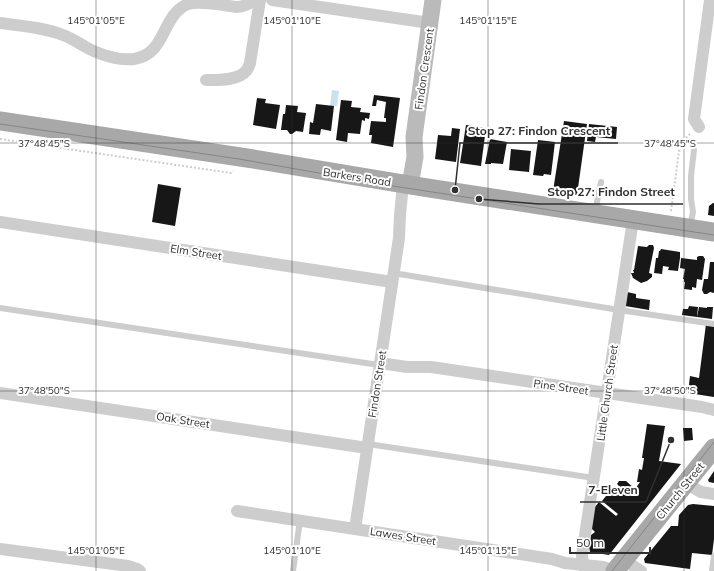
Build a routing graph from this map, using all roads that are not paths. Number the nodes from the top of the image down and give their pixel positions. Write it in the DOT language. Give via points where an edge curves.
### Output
graph roads {
  1 [pos="254,0"];
  2 [pos="260,0"];
  3 [pos="272,0"];
  4 [pos="433,0"];
  5 [pos="710,0"];
  6 [pos="714,1"];
  7 [pos="0,23"];
  8 [pos="430,23"];
  9 [pos="206,80"];
  10 [pos="0,121"];
  11 [pos="699,127"];
  12 [pos="694,150"];
  13 [pos="601,182"];
  14 [pos="407,185"];
  15 [pos="595,214"];
  16 [pos="632,220"];
  17 [pos="0,222"];
  18 [pos="690,229"];
  19 [pos="714,232"];
  20 [pos="393,277"];
  21 [pos="0,308"];
  22 [pos="619,310"];
  23 [pos="714,324"];
  24 [pos="380,362"];
  25 [pos="0,393"];
  26 [pos="606,394"];
  27 [pos="714,410"];
  28 [pos="367,446"];
  29 [pos="714,448"];
  30 [pos="594,478"];
  31 [pos="685,483"];
  32 [pos="714,494"];
  33 [pos="237,511"];
  34 [pos="300,520"];
  35 [pos="355,529"];
  36 [pos="0,549"];
  37 [pos="714,556"];
  38 [pos="583,566"];
  39 [pos="618,567"];
  40 [pos="138,570"];
  41 [pos="293,571"];
  42 [pos="641,571"];
  43 [pos="712,571"];
  1 -- 7 [label="street" via="241,7 201,2 188,4 173,16 154,49 133,59 94,51 52,31"];
  2 -- 9 [label="street" via="250,63 246,72 233,78"];
  3 -- 8 [label="street"];
  4 -- 8 [label="street, Findon Crescent"];
  5 -- 6 [label="street"];
  5 -- 11 [label="street" via="694,119"];
  8 -- 14 [label="street, Findon Crescent" via="414,137 407,156"];
  10 -- 14 [label="main road, Barkers Road"];
  12 -- 18 [label="lane" via="691,176 693,212"];
  13 -- 15 [label="lane"];
  14 -- 15 [label="main road, Barkers Road"];
  14 -- 20 [label="street, Findon Street" via="400,215"];
  15 -- 16 [label="main road, Barkers Road"];
  16 -- 18 [label="main road, Barkers Road"];
  16 -- 22 [label="street, Little Church Street"];
  17 -- 20 [label="street, Elm Street"];
  18 -- 19 [label="main road, Barkers Road"];
  20 -- 22 [label="lane"];
  20 -- 24 [label="street, Findon Street"];
  21 -- 24 [label="lane"];
  22 -- 23 [label="lane"];
  22 -- 26 [label="street, Little Church Street"];
  24 -- 26 [label="street, Pine Street" via="407,367 431,367"];
  24 -- 28 [label="street, Findon Street"];
  25 -- 28 [label="street, Oak Street"];
  26 -- 27 [label="street, Pine Street"];
  26 -- 30 [label="street, Little Church Street"];
  28 -- 30 [label="lane"];
  28 -- 35 [label="street, Findon Street"];
  29 -- 31 [label="main road, Church Street"];
  30 -- 38 [label="street, Little Church Street" via="582,555"];
  31 -- 32 [label="street" via="702,492"];
  31 -- 39 [label="main road, Church Street"];
  33 -- 34 [label="street, Lawes Street"];
  34 -- 35 [label="street, Lawes Street"];
  34 -- 41 [label="lane"];
  35 -- 38 [label="street, Lawes Street"];
  36 -- 40 [label="street" via="128,566"];
  37 -- 43 [label="lane"];
  38 -- 39 [label="street, Lawes Street"];
  39 -- 42 [label="street"];
}
